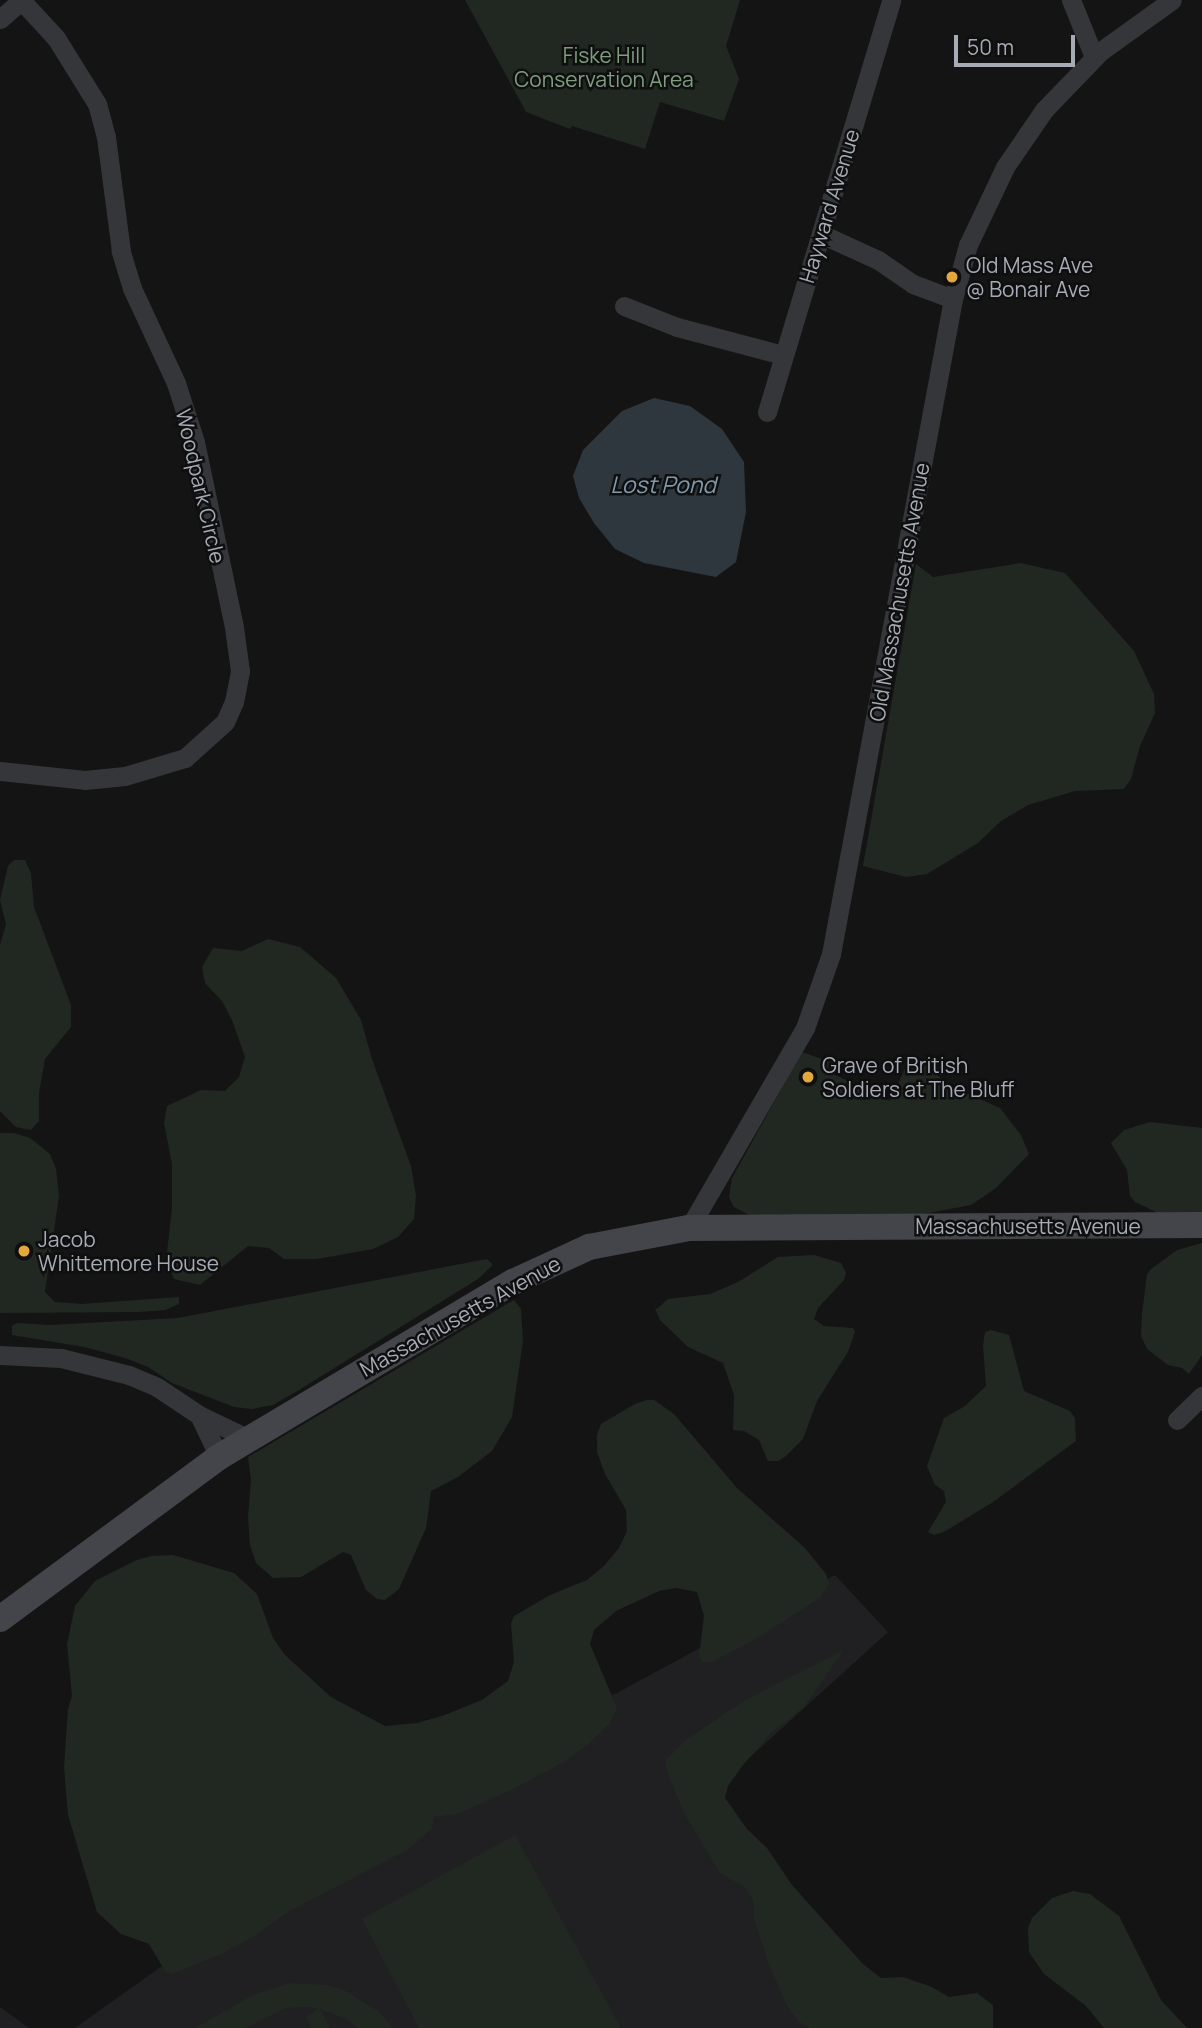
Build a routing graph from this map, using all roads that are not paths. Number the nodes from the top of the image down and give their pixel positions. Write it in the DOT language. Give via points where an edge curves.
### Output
graph roads {
  1 [pos="22,0"];
  2 [pos="891,0"];
  3 [pos="1072,0"];
  4 [pos="1172,0"];
  5 [pos="0,19"];
  6 [pos="1094,58"];
  7 [pos="821,233"];
  8 [pos="953,299"];
  9 [pos="624,306"];
  10 [pos="783,355"];
  11 [pos="766,412"];
  12 [pos="0,771"];
  13 [pos="1202,1225"];
  14 [pos="689,1228"];
  15 [pos="0,1355"];
  16 [pos="1202,1396"];
  17 [pos="200,1415"];
  18 [pos="1177,1420"];
  19 [pos="248,1439"];
  20 [pos="219,1457"];
  21 [pos="0,1619"];
  1 -- 5 [label="street, Woodpark Circle"];
  1 -- 12 [label="street, Woodpark Circle" via="56,38 97,104 106,137 121,251 132,288 176,383 195,442 240,671 225,722 185,758 125,776 85,780"];
  2 -- 7 [label="street, Hayward Avenue"];
  3 -- 6 [label="street"];
  4 -- 6 [label="street, Old Massachusetts Avenue"];
  6 -- 8 [label="street, Old Massachusetts Avenue" via="1051,101 1011,155 973,233"];
  7 -- 8 [label="street" via="878,260 913,284"];
  7 -- 10 [label="street, Hayward Avenue"];
  8 -- 14 [label="street, Old Massachusetts Avenue" via="829,962 796,1045"];
  9 -- 10 [label="street" via="677,327"];
  10 -- 11 [label="street, Hayward Avenue"];
  13 -- 14 [label="main road, Massachusetts Avenue"];
  14 -- 19 [label="main road, Massachusetts Avenue" via="589,1247 534,1271"];
  15 -- 17 [label="street" via="61,1358 129,1375"];
  16 -- 18 [label="street"];
  17 -- 19 [label="street"];
  17 -- 20 [label="street"];
  19 -- 20 [label="main road, Massachusetts Avenue"];
  20 -- 21 [label="main road, Massachusetts Avenue"];
}
